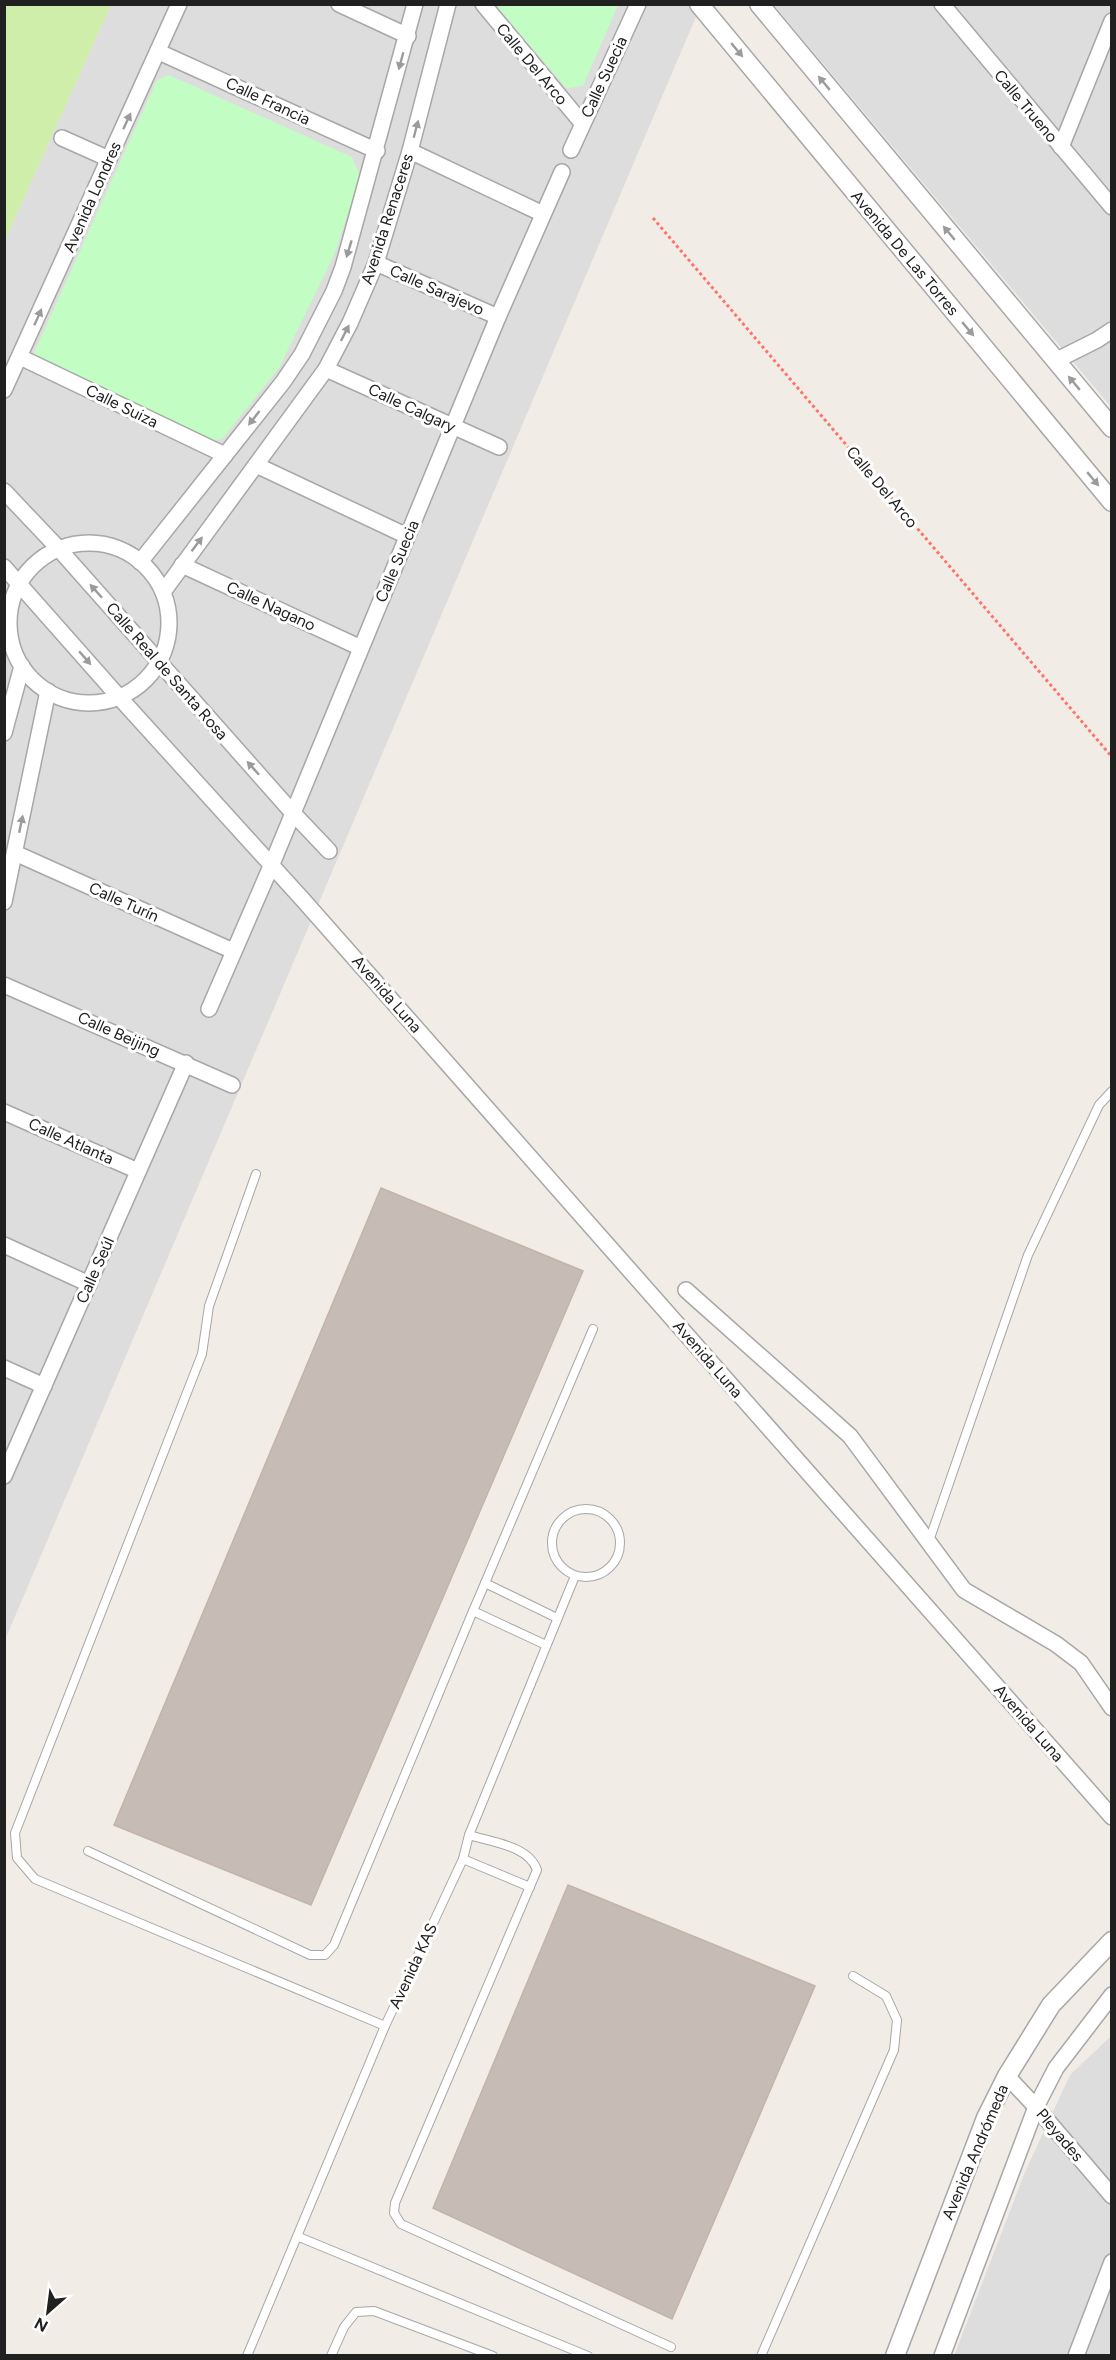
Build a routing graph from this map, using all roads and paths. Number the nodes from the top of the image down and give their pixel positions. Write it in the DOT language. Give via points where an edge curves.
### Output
graph roads {
  1 [pos="179,4"];
  2 [pos="339,4"];
  3 [pos="415,4"];
  4 [pos="448,4"];
  5 [pos="483,4"];
  6 [pos="638,4"];
  7 [pos="699,4"];
  8 [pos="759,4"];
  9 [pos="942,4"];
  10 [pos="1112,21"];
  11 [pos="408,36"];
  12 [pos="159,52"];
  13 [pos="582,123"];
  14 [pos="62,138"];
  15 [pos="1061,147"];
  16 [pos="571,150"];
  17 [pos="377,151"];
  18 [pos="410,151"];
  19 [pos="109,159"];
  20 [pos="562,172"];
  21 [pos="1112,207"];
  22 [pos="543,214"];
  23 [pos="653,218"];
  24 [pos="376,263"];
  25 [pos="498,317"];
  26 [pos="1112,330"];
  27 [pos="20,357"];
  28 [pos="1055,361"];
  29 [pos="326,369"];
  30 [pos="4,390"];
  31 [pos="454,428"];
  32 [pos="1112,428"];
  33 [pos="499,447"];
  34 [pos="225,455"];
  35 [pos="256,465"];
  36 [pos="4,491"];
  37 [pos="1112,502"];
  38 [pos="407,536"];
  39 [pos="59,549"];
  40 [pos="141,562"];
  41 [pos="182,565"];
  42 [pos="4,567"];
  43 [pos="19,583"];
  44 [pos="163,592"];
  45 [pos="361,648"];
  46 [pos="160,662"];
  47 [pos="22,666"];
  48 [pos="48,691"];
  49 [pos="119,697"];
  50 [pos="5,725"];
  51 [pos="1112,757"];
  52 [pos="292,812"];
  53 [pos="329,851"];
  54 [pos="15,853"];
  55 [pos="272,864"];
  56 [pos="4,902"];
  57 [pos="233,951"];
  58 [pos="4,985"];
  59 [pos="209,1008"];
  60 [pos="186,1063"];
  61 [pos="232,1085"];
  62 [pos="1112,1091"];
  63 [pos="4,1112"];
  64 [pos="138,1171"];
  65 [pos="256,1174"];
  66 [pos="4,1245"];
  67 [pos="89,1284"];
  68 [pos="686,1290"];
  69 [pos="593,1329"];
  70 [pos="4,1368"];
  71 [pos="44,1386"];
  72 [pos="4,1476"];
  73 [pos="929,1541"];
  74 [pos="575,1576"];
  75 [pos="485,1583"];
  76 [pos="473,1611"];
  77 [pos="557,1618"];
  78 [pos="546,1645"];
  79 [pos="1112,1708"];
  80 [pos="1112,1817"];
  81 [pos="469,1835"];
  82 [pos="88,1851"];
  83 [pos="463,1859"];
  84 [pos="530,1887"];
  85 [pos="1112,1941"];
  86 [pos="853,1976"];
  87 [pos="1110,2001"];
  88 [pos="385,2026"];
  89 [pos="1007,2076"];
  90 [pos="1036,2107"];
  91 [pos="1112,2196"];
  92 [pos="299,2237"];
  93 [pos="1112,2262"];
  94 [pos="670,2347"];
  95 [pos="248,2355"];
  96 [pos="331,2355"];
  97 [pos="493,2355"];
  98 [pos="588,2355"];
  99 [pos="761,2355"];
  100 [pos="895,2355"];
  101 [pos="942,2355"];
  102 [pos="1076,2355"];
  1 -- 12 [label="street, Avenida Londres"];
  2 -- 11 [label="street"];
  3 -- 11 [label="street, Avenida Renaceres"];
  18 -- 4 [label="street, Avenida Renaceres, one-way"];
  5 -- 13 [label="street, Calle Del Arco"];
  6 -- 13 [label="street, Calle Suecia"];
  7 -- 37 [label="street, Avenida De Las Torres, one-way"];
  28 -- 8 [label="street, one-way"];
  9 -- 15 [label="street, Calle Trueno"];
  10 -- 15 [label="street"];
  11 -- 17 [label="street, Avenida Renaceres, one-way"];
  12 -- 17 [label="street, Calle Francia"];
  19 -- 12 [label="street, Avenida Londres, one-way"];
  13 -- 16 [label="street, Calle Suecia"];
  14 -- 19 [label="street"];
  15 -- 21 [label="street, Calle Trueno"];
  17 -- 34 [label="street, Avenida Renaceres, one-way" via="334,291 302,354"];
  18 -- 22 [label="street"];
  18 -- 24 [label="street, Avenida Renaceres"];
  27 -- 19 [label="street, Avenida Londres, one-way"];
  20 -- 22 [label="street, Calle Suecia"];
  22 -- 25 [label="street, Calle Suecia"];
  23 -- 51 [label="path, Calle Del Arco"];
  24 -- 25 [label="street, Calle Sarajevo"];
  29 -- 24 [label="street, Avenida Renaceres, one-way"];
  25 -- 31 [label="street, Calle Suecia"];
  26 -- 28 [label="street"];
  27 -- 30 [label="street, Avenida Londres"];
  27 -- 34 [label="street, Calle Suiza"];
  32 -- 28 [label="street, one-way"];
  29 -- 31 [label="street, Calle Calgary"];
  29 -- 35 [label="street, Avenida Renaceres"];
  31 -- 33 [label="street, Calle Calgary"];
  31 -- 38 [label="street, Calle Suecia"];
  34 -- 40 [label="street, Avenida Renaceres"];
  35 -- 38 [label="street"];
  41 -- 35 [label="street, Avenida Renaceres, one-way"];
  36 -- 39 [label="street, Calle Real de Santa Rosa"];
  38 -- 45 [label="street, Calle Suecia"];
  39 -- 40 [label="street" via="93,543 126,552"];
  39 -- 43 [label="street" via="43,557"];
  46 -- 39 [label="street, Calle Real de Santa Rosa, one-way"];
  40 -- 44 [label="street"];
  41 -- 44 [label="street, Avenida Renaceres"];
  41 -- 45 [label="street, Calle Nagano"];
  42 -- 43 [label="street"];
  43 -- 47 [label="street" via="9,625"];
  43 -- 49 [label="street, one-way"];
  44 -- 46 [label="street" via="169,615 168,639"];
  45 -- 52 [label="street, Calle Suecia"];
  46 -- 49 [label="street" via="143,683"];
  52 -- 46 [label="street, Calle Real de Santa Rosa, one-way"];
  47 -- 48 [label="street" via="33,681"];
  47 -- 50 [label="street"];
  48 -- 49 [label="street" via="71,701 95,703"];
  54 -- 48 [label="street, one-way"];
  49 -- 55 [label="street"];
  52 -- 53 [label="street, Calle Real de Santa Rosa"];
  52 -- 55 [label="street, Calle Suecia"];
  54 -- 56 [label="street"];
  54 -- 57 [label="street, Calle Turín"];
  55 -- 57 [label="street, Calle Suecia"];
  55 -- 80 [label="street, Avenida Luna"];
  57 -- 59 [label="street, Calle Suecia"];
  58 -- 60 [label="street, Calle Beijing"];
  60 -- 61 [label="street, Calle Beijing"];
  60 -- 64 [label="street, Calle Seúl"];
  62 -- 73 [label="lane" via="1099,1105 1028,1255"];
  63 -- 64 [label="street, Calle Atlanta"];
  64 -- 67 [label="street, Calle Seúl"];
  65 -- 88 [label="lane" via="209,1306 202,1354 15,1833 17,1858 35,1879"];
  66 -- 67 [label="street"];
  67 -- 71 [label="street, Calle Seúl"];
  68 -- 73 [label="street" via="850,1436"];
  69 -- 75 [label="lane"];
  70 -- 71 [label="street"];
  71 -- 72 [label="street, Calle Seúl"];
  73 -- 79 [label="street" via="964,1590 1056,1644 1081,1664"];
  74 -- 74 [label="lane" via="556,1561 551,1537 563,1516 585,1508 608,1515 621,1536 617,1560 599,1575"];
  74 -- 77 [label="lane, Avenida KAS"];
  75 -- 76 [label="lane"];
  75 -- 77 [label="lane"];
  76 -- 78 [label="lane"];
  76 -- 82 [label="lane" via="334,1945 325,1955 310,1955"];
  77 -- 78 [label="lane, Avenida KAS"];
  78 -- 81 [label="lane, Avenida KAS"];
  81 -- 83 [label="lane, Avenida KAS"];
  81 -- 84 [label="lane" via="525,1853 537,1870"];
  83 -- 84 [label="lane"];
  83 -- 88 [label="lane, Avenida KAS"];
  84 -- 94 [label="lane" via="394,2213 401,2224"];
  85 -- 89 [label="street, Avenida Andrómeda" via="1051,2005"];
  86 -- 99 [label="lane" via="886,1996 897,2020 894,2050"];
  87 -- 90 [label="street" via="1056,2068"];
  88 -- 92 [label="lane, Avenida KAS"];
  89 -- 90 [label="street, Pleyades"];
  89 -- 100 [label="street, Avenida Andrómeda" via="986,2118"];
  90 -- 91 [label="street, Pleyades"];
  90 -- 101 [label="street"];
  92 -- 95 [label="lane, Avenida KAS"];
  92 -- 98 [label="lane"];
  93 -- 102 [label="street"];
  96 -- 97 [label="lane" via="356,2312 374,2311"];
}
